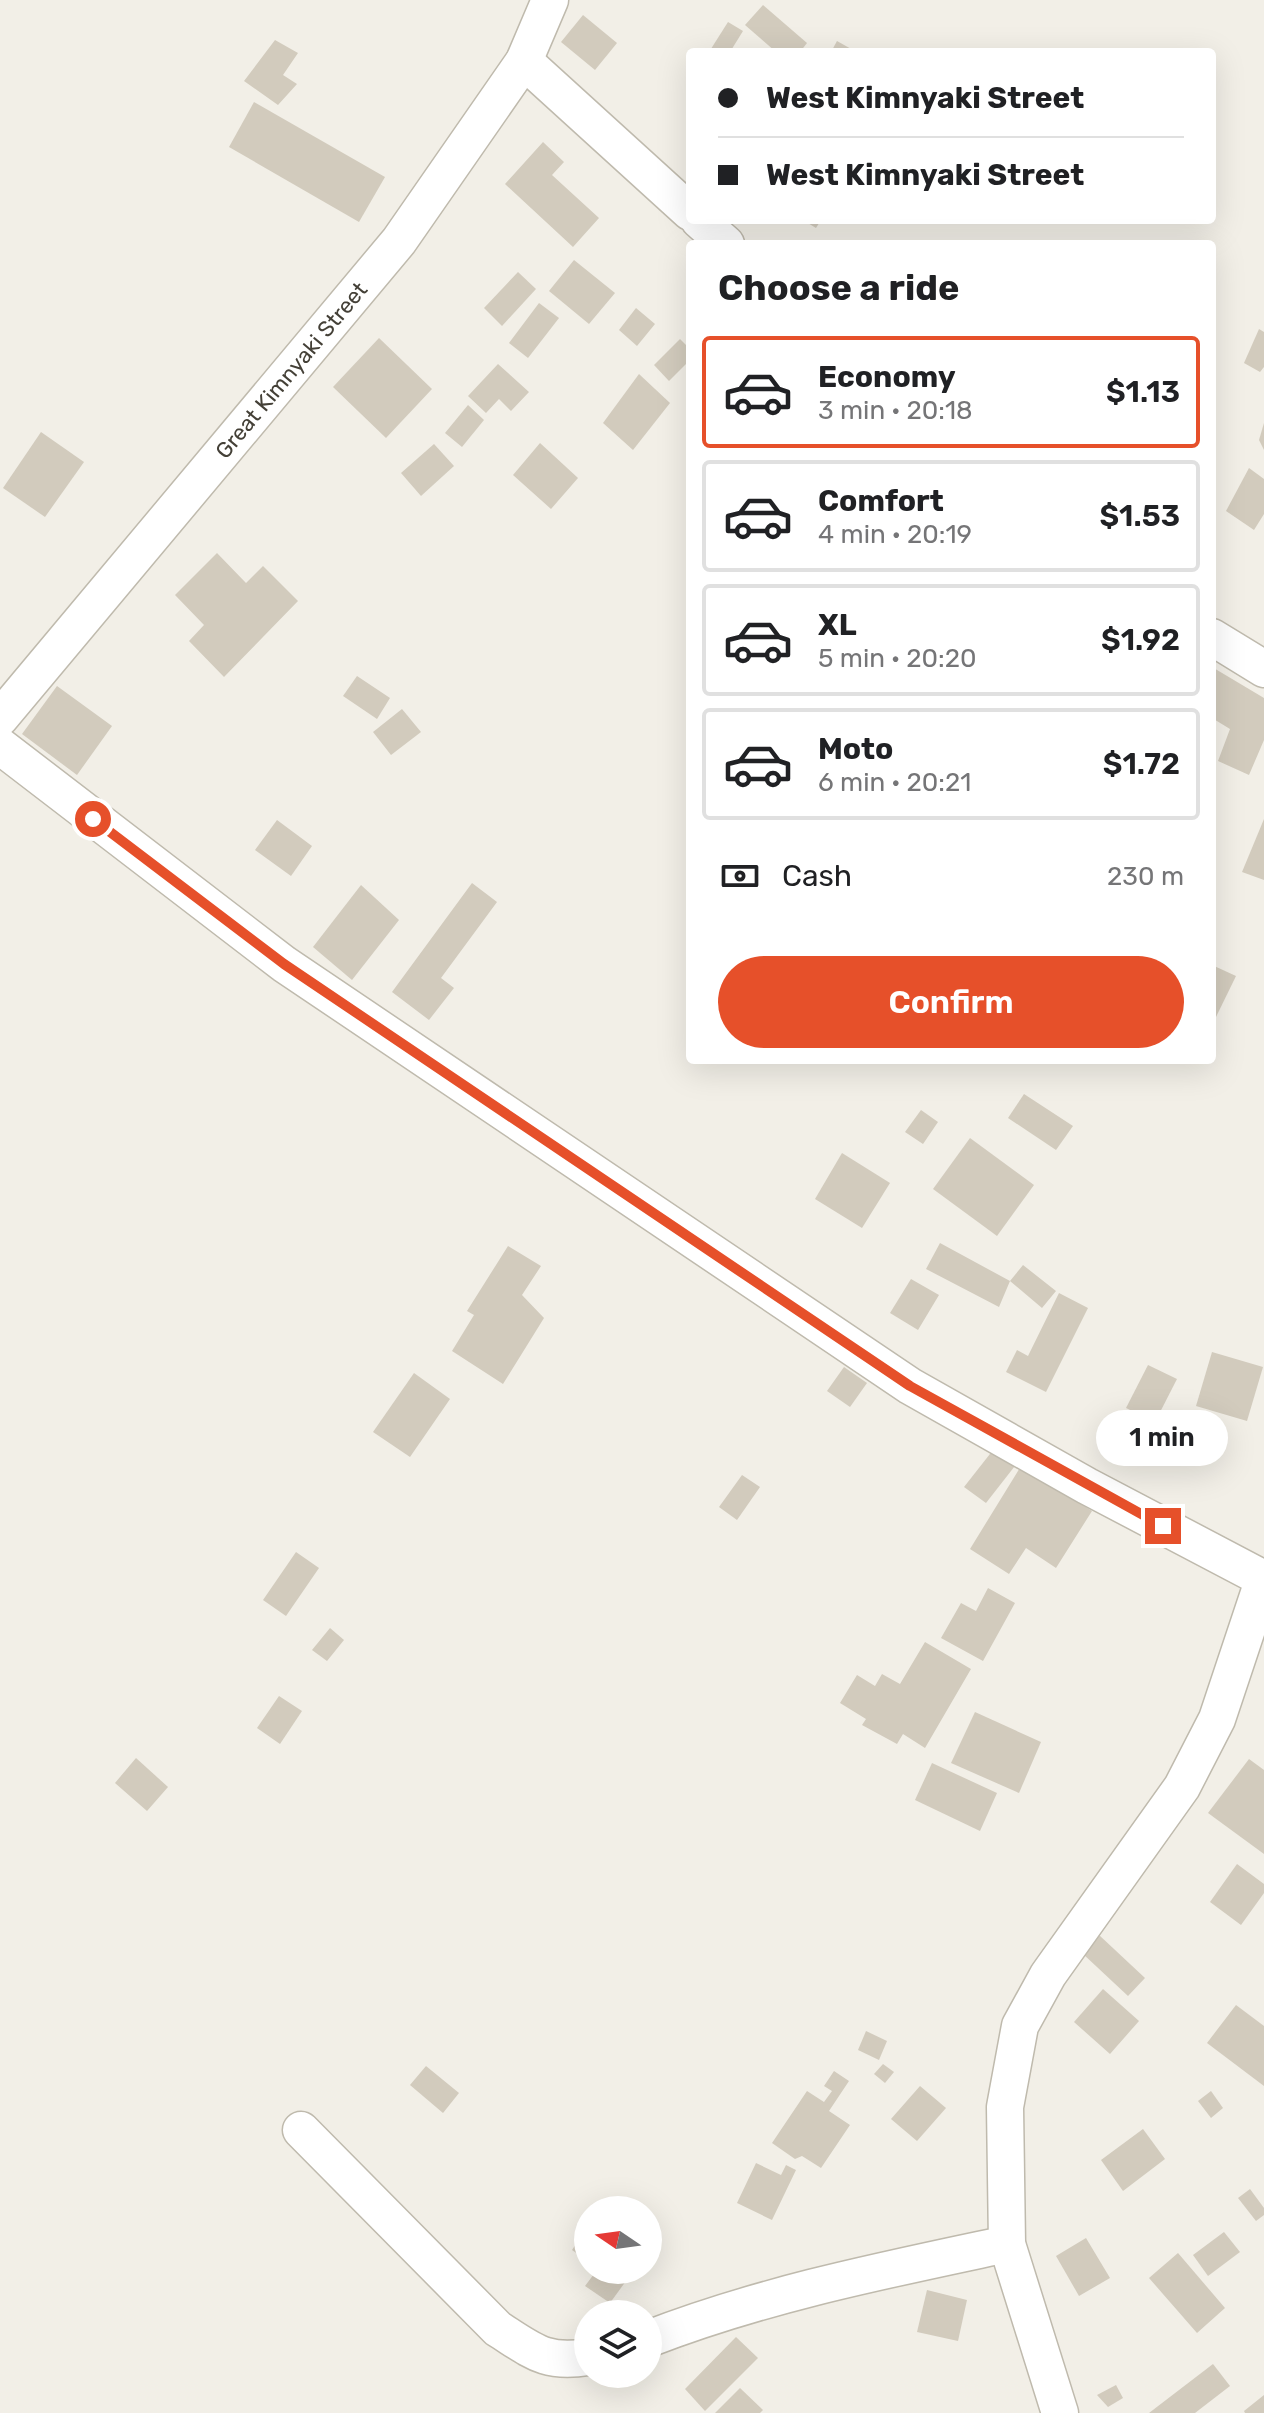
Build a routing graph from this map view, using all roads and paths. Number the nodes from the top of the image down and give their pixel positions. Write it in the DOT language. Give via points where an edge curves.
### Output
graph roads {
  1 [pos="550,0"];
  2 [pos="524,61"];
  3 [pos="686,208"];
  4 [pos="704,224"];
  5 [pos="722,240"];
  6 [pos="1216,639"];
  7 [pos="1264,669"];
  8 [pos="0,718"];
  9 [pos="0,746"];
  10 [pos="1264,1579"];
  11 [pos="301,2130"];
  12 [pos="1007,2244"];
  13 [pos="662,2334"];
  14 [pos="574,2359"];
  15 [pos="1060,2413"];
  1 -- 2 [label="street, Great Kimnyaki Street"];
  2 -- 3 [label="street"];
  2 -- 8 [label="street, Great Kimnyaki Street" via="399,241"];
  4 -- 5 [label="street"];
  6 -- 7 [label="street"];
  9 -- 10 [label="street" via="284,964 910,1386"];
  10 -- 12 [label="street" via="1217,1719 1182,1787 1048,1975 1020,2026 1005,2107"];
  11 -- 14 [label="street" via="498,2329 537,2354"];
  12 -- 13 [label="street" via="818,2285"];
  12 -- 15 [label="street"];
}
